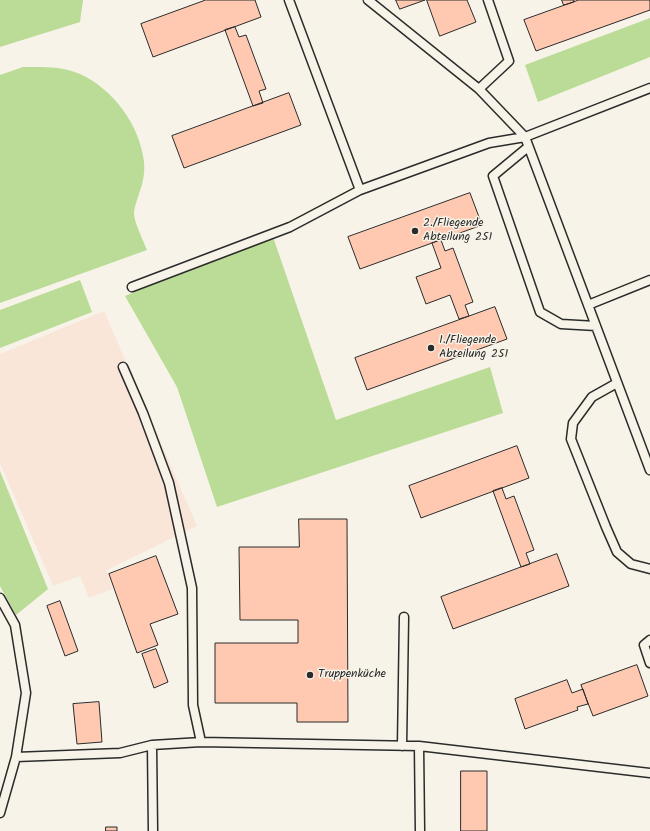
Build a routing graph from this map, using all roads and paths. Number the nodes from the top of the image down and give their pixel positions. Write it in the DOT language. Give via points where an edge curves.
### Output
graph roads {
  1 [pos="289,0"];
  2 [pos="368,0"];
  3 [pos="488,0"];
  4 [pos="479,88"];
  5 [pos="650,88"];
  6 [pos="525,136"];
  7 [pos="528,147"];
  8 [pos="360,190"];
  9 [pos="650,280"];
  10 [pos="132,287"];
  11 [pos="588,305"];
  12 [pos="596,326"];
  13 [pos="123,367"];
  14 [pos="617,383"];
  15 [pos="650,470"];
  16 [pos="650,569"];
  17 [pos="0,598"];
  18 [pos="404,617"];
  19 [pos="650,640"];
  20 [pos="650,663"];
  21 [pos="201,742"];
  22 [pos="152,745"];
  23 [pos="402,746"];
  24 [pos="418,746"];
  25 [pos="16,757"];
  26 [pos="650,773"];
  27 [pos="0,813"];
  28 [pos="153,831"];
  29 [pos="420,831"];
  1 -- 8 [label="lane"];
  2 -- 4 [label="lane"];
  3 -- 4 [label="lane" via="508,61"];
  4 -- 6 [label="lane"];
  5 -- 6 [label="lane"];
  6 -- 7 [label="lane"];
  6 -- 8 [label="lane" via="489,143"];
  7 -- 11 [label="lane"];
  7 -- 12 [label="lane" via="493,176 540,312 561,324"];
  8 -- 10 [label="lane" via="290,227"];
  9 -- 11 [label="lane"];
  11 -- 12 [label="lane"];
  12 -- 14 [label="lane"];
  13 -- 21 [label="lane" via="144,414 169,483 192,588 193,706"];
  14 -- 15 [label="lane"];
  14 -- 16 [label="lane" via="592,397 573,423 571,439 617,552 631,564"];
  17 -- 25 [label="lane" via="15,625 26,693"];
  18 -- 23 [label="lane"];
  19 -- 20 [label="lane" via="644,645"];
  21 -- 22 [label="lane"];
  21 -- 23 [label="lane"];
  22 -- 25 [label="lane" via="120,754"];
  22 -- 28 [label="lane"];
  23 -- 24 [label="lane"];
  24 -- 26 [label="lane"];
  24 -- 29 [label="lane"];
  25 -- 27 [label="lane"];
}
